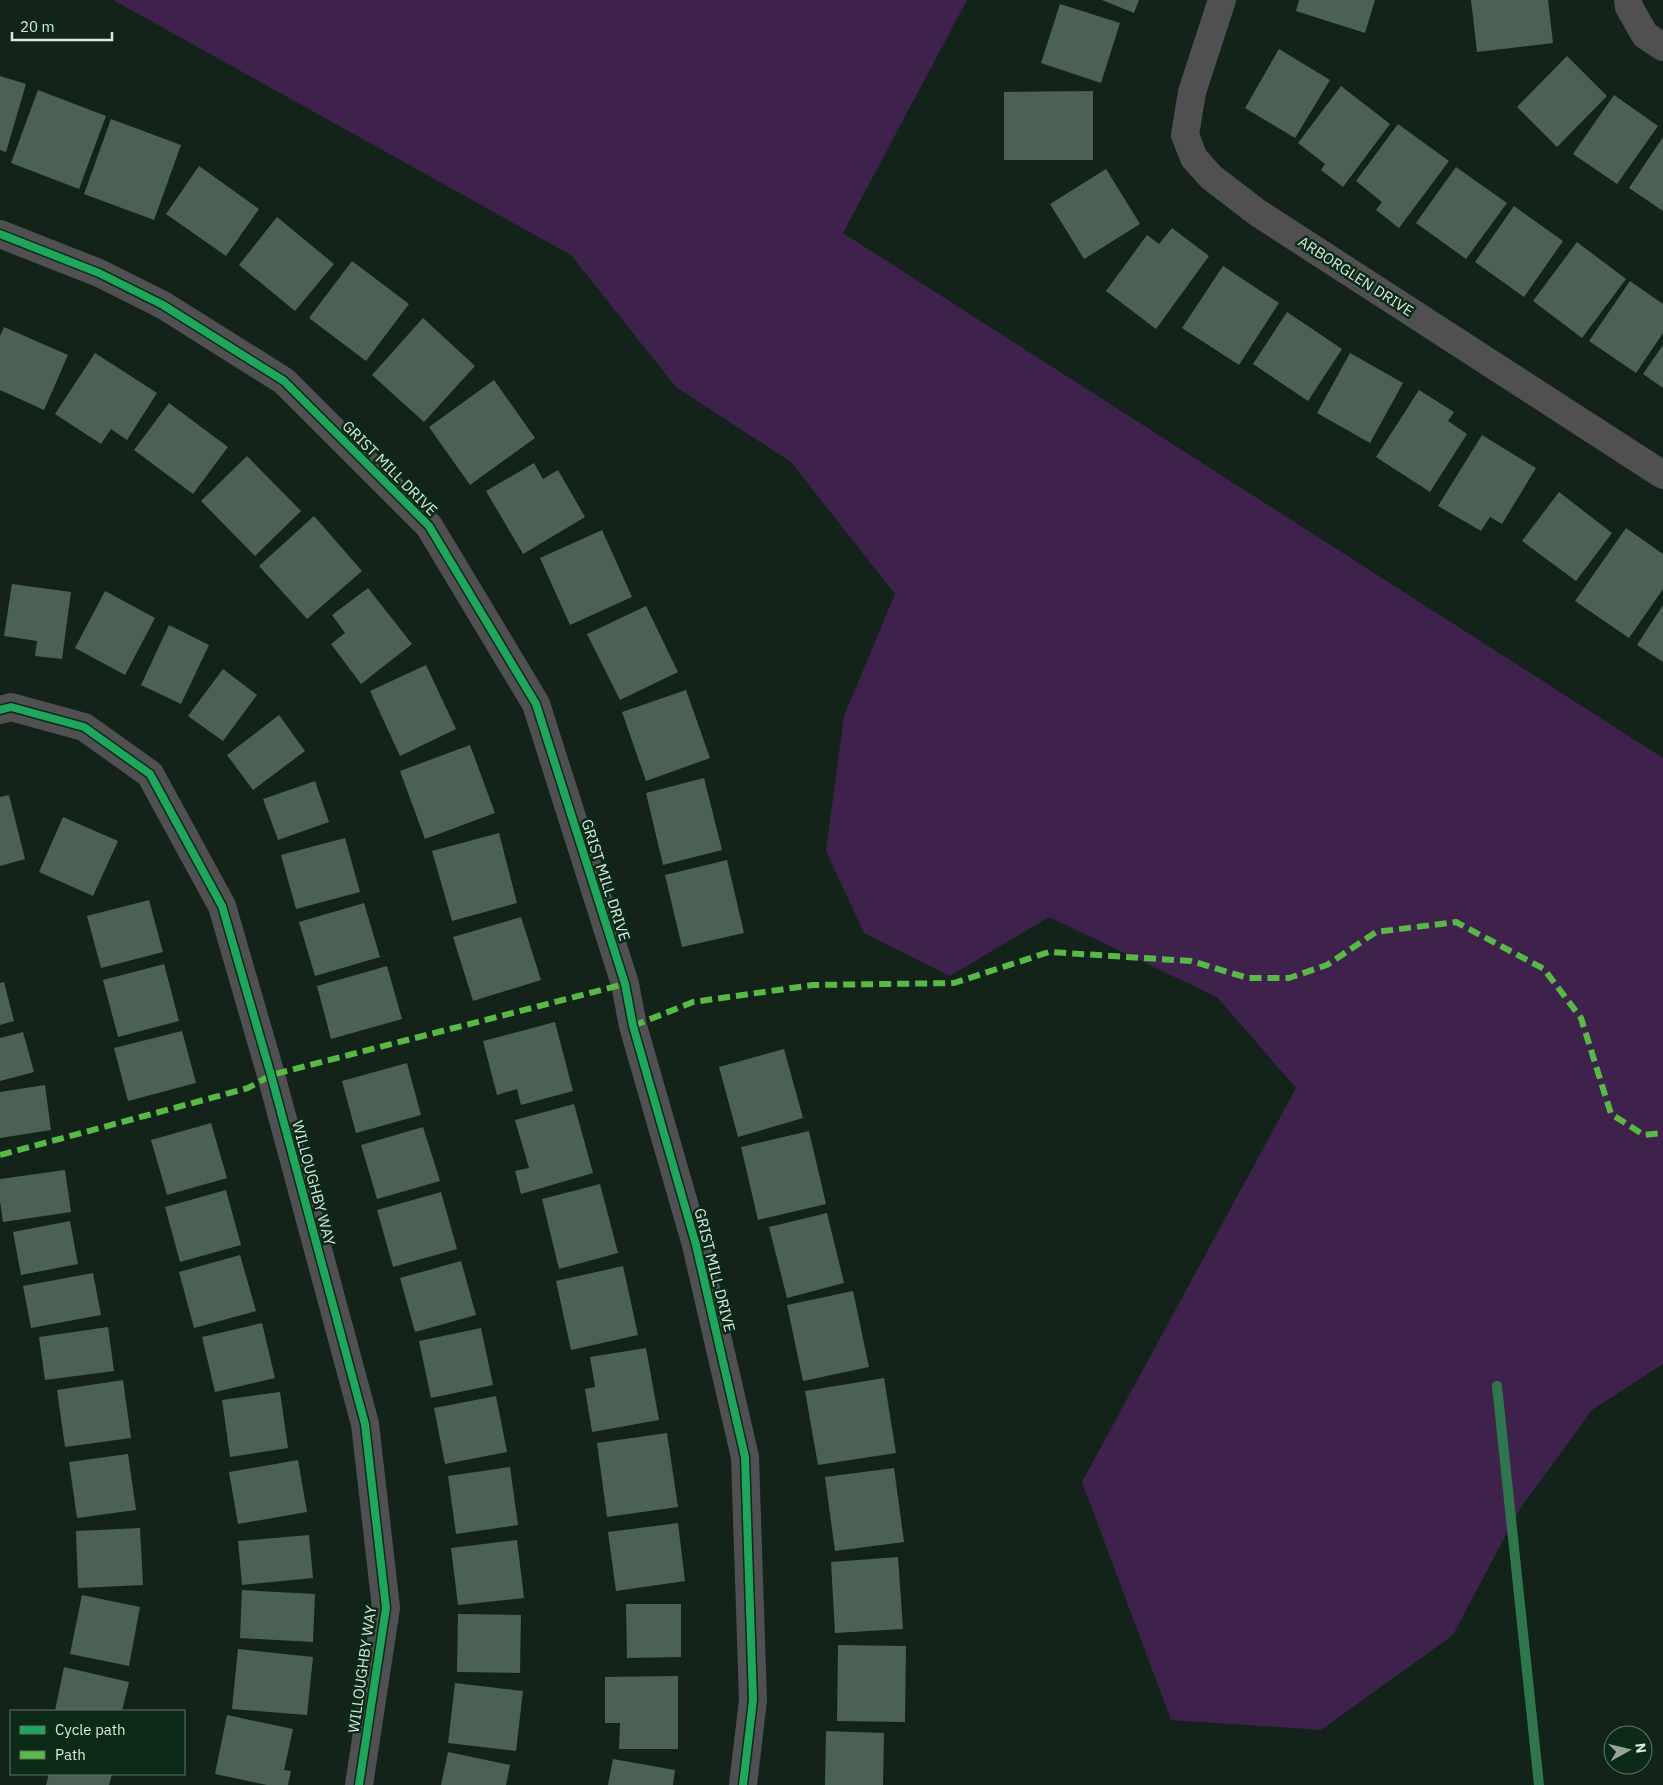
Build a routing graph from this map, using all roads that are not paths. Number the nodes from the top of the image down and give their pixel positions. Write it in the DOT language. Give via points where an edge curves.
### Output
graph roads {
  1 [pos="1222,0"];
  2 [pos="1628,0"];
  3 [pos="1663,47"];
  4 [pos="0,234"];
  5 [pos="1663,475"];
  6 [pos="0,710"];
  7 [pos="359,1785"];
  8 [pos="743,1785"];
  1 -- 5 [label="street, ARBORGLEN DRIVE" via="1192,92 1185,135 1194,158 1211,177 1258,213"];
  2 -- 3 [label="street" via="1645,35"];
  4 -- 8 [label="street, GRIST MILL DRIVE" via="99,273 163,305 284,381 428,526 536,704 625,984 633,1026 696,1245 745,1457 753,1700"];
  6 -- 7 [label="street, WILLOUGHBY WAY" via="11,707 84,727 150,774 222,906 365,1424 386,1608"];
}
